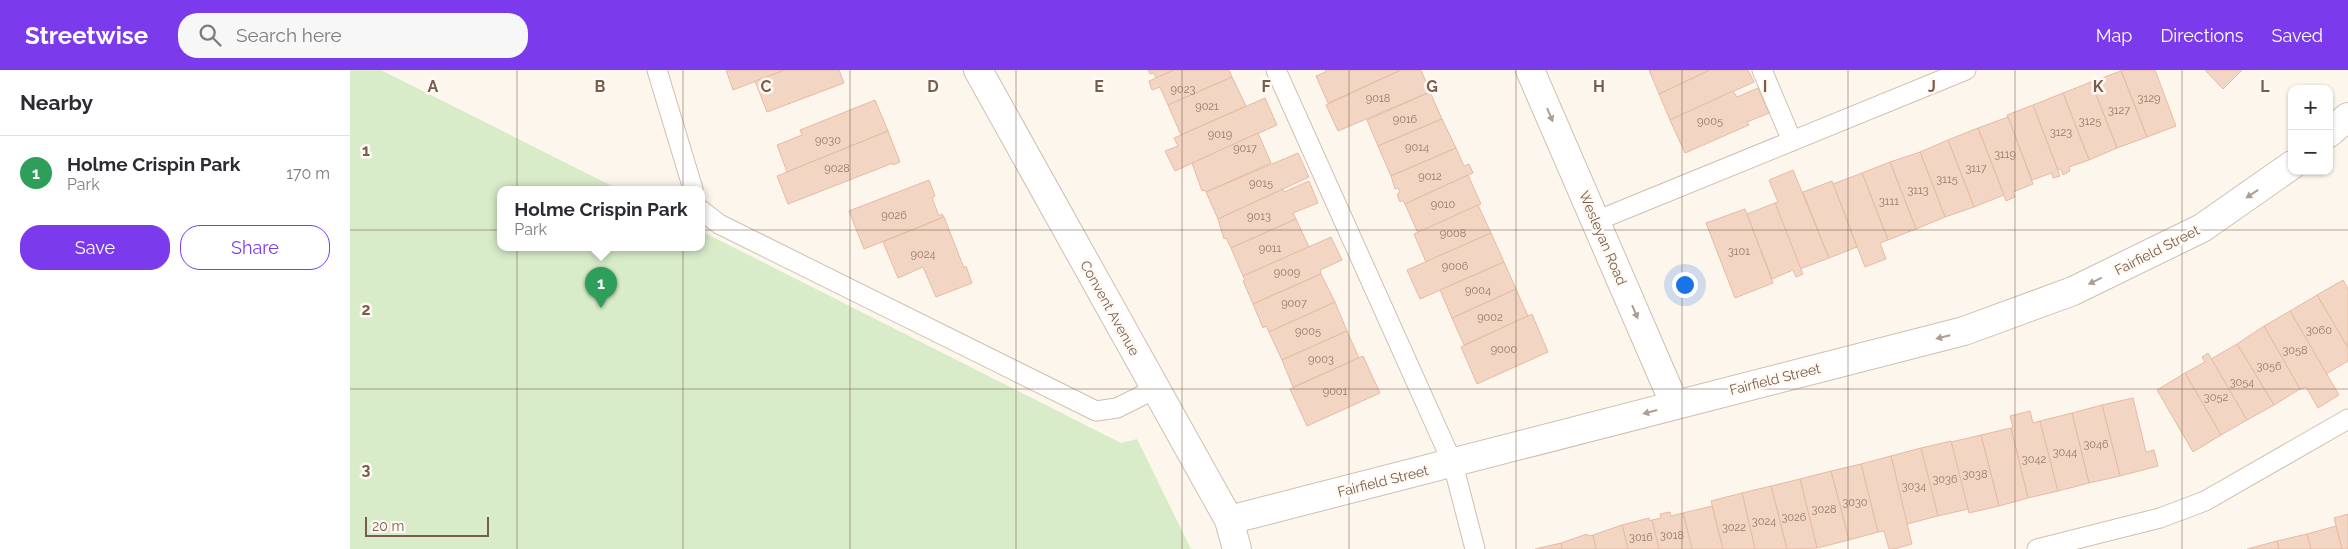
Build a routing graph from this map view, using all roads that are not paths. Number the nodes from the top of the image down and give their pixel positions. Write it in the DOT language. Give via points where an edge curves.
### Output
graph roads {
  1 [pos="658,70"];
  2 [pos="978,70"];
  3 [pos="1276,70"];
  4 [pos="1530,70"];
  5 [pos="1762,70"];
  6 [pos="1966,70"];
  7 [pos="2348,117"];
  8 [pos="2333,130"];
  9 [pos="1792,141"];
  10 [pos="2288,168"];
  11 [pos="691,186"];
  12 [pos="705,213"];
  13 [pos="1596,221"];
  14 [pos="1155,389"];
  15 [pos="1675,406"];
  16 [pos="2348,419"];
  17 [pos="1453,464"];
  18 [pos="1229,520"];
  19 [pos="1237,549"];
  20 [pos="1475,549"];
  21 [pos="2037,549"];
  1 -- 11 [label="lane"];
  2 -- 14 [label="street, Convent Avenue"];
  3 -- 17 [label="lane"];
  4 -- 13 [label="street, Wesleyan Road, one-way"];
  5 -- 9 [label="lane"];
  6 -- 9 [label="lane"];
  7 -- 8 [label="street"];
  9 -- 13 [label="lane"];
  10 -- 15 [label="street, Fairfield Street, one-way" via="2202,228 2073,291 1964,331"];
  12 -- 14 [label="lane" via="719,224 1096,411 1117,408"];
  13 -- 15 [label="street, Wesleyan Road, one-way"];
  14 -- 18 [label="street, Convent Avenue"];
  15 -- 17 [label="street, Fairfield Street, one-way"];
  16 -- 21 [label="lane" via="2205,501 2160,518"];
  17 -- 18 [label="street, Fairfield Street"];
  17 -- 20 [label="lane"];
  18 -- 19 [label="street, Convent Avenue"];
}
